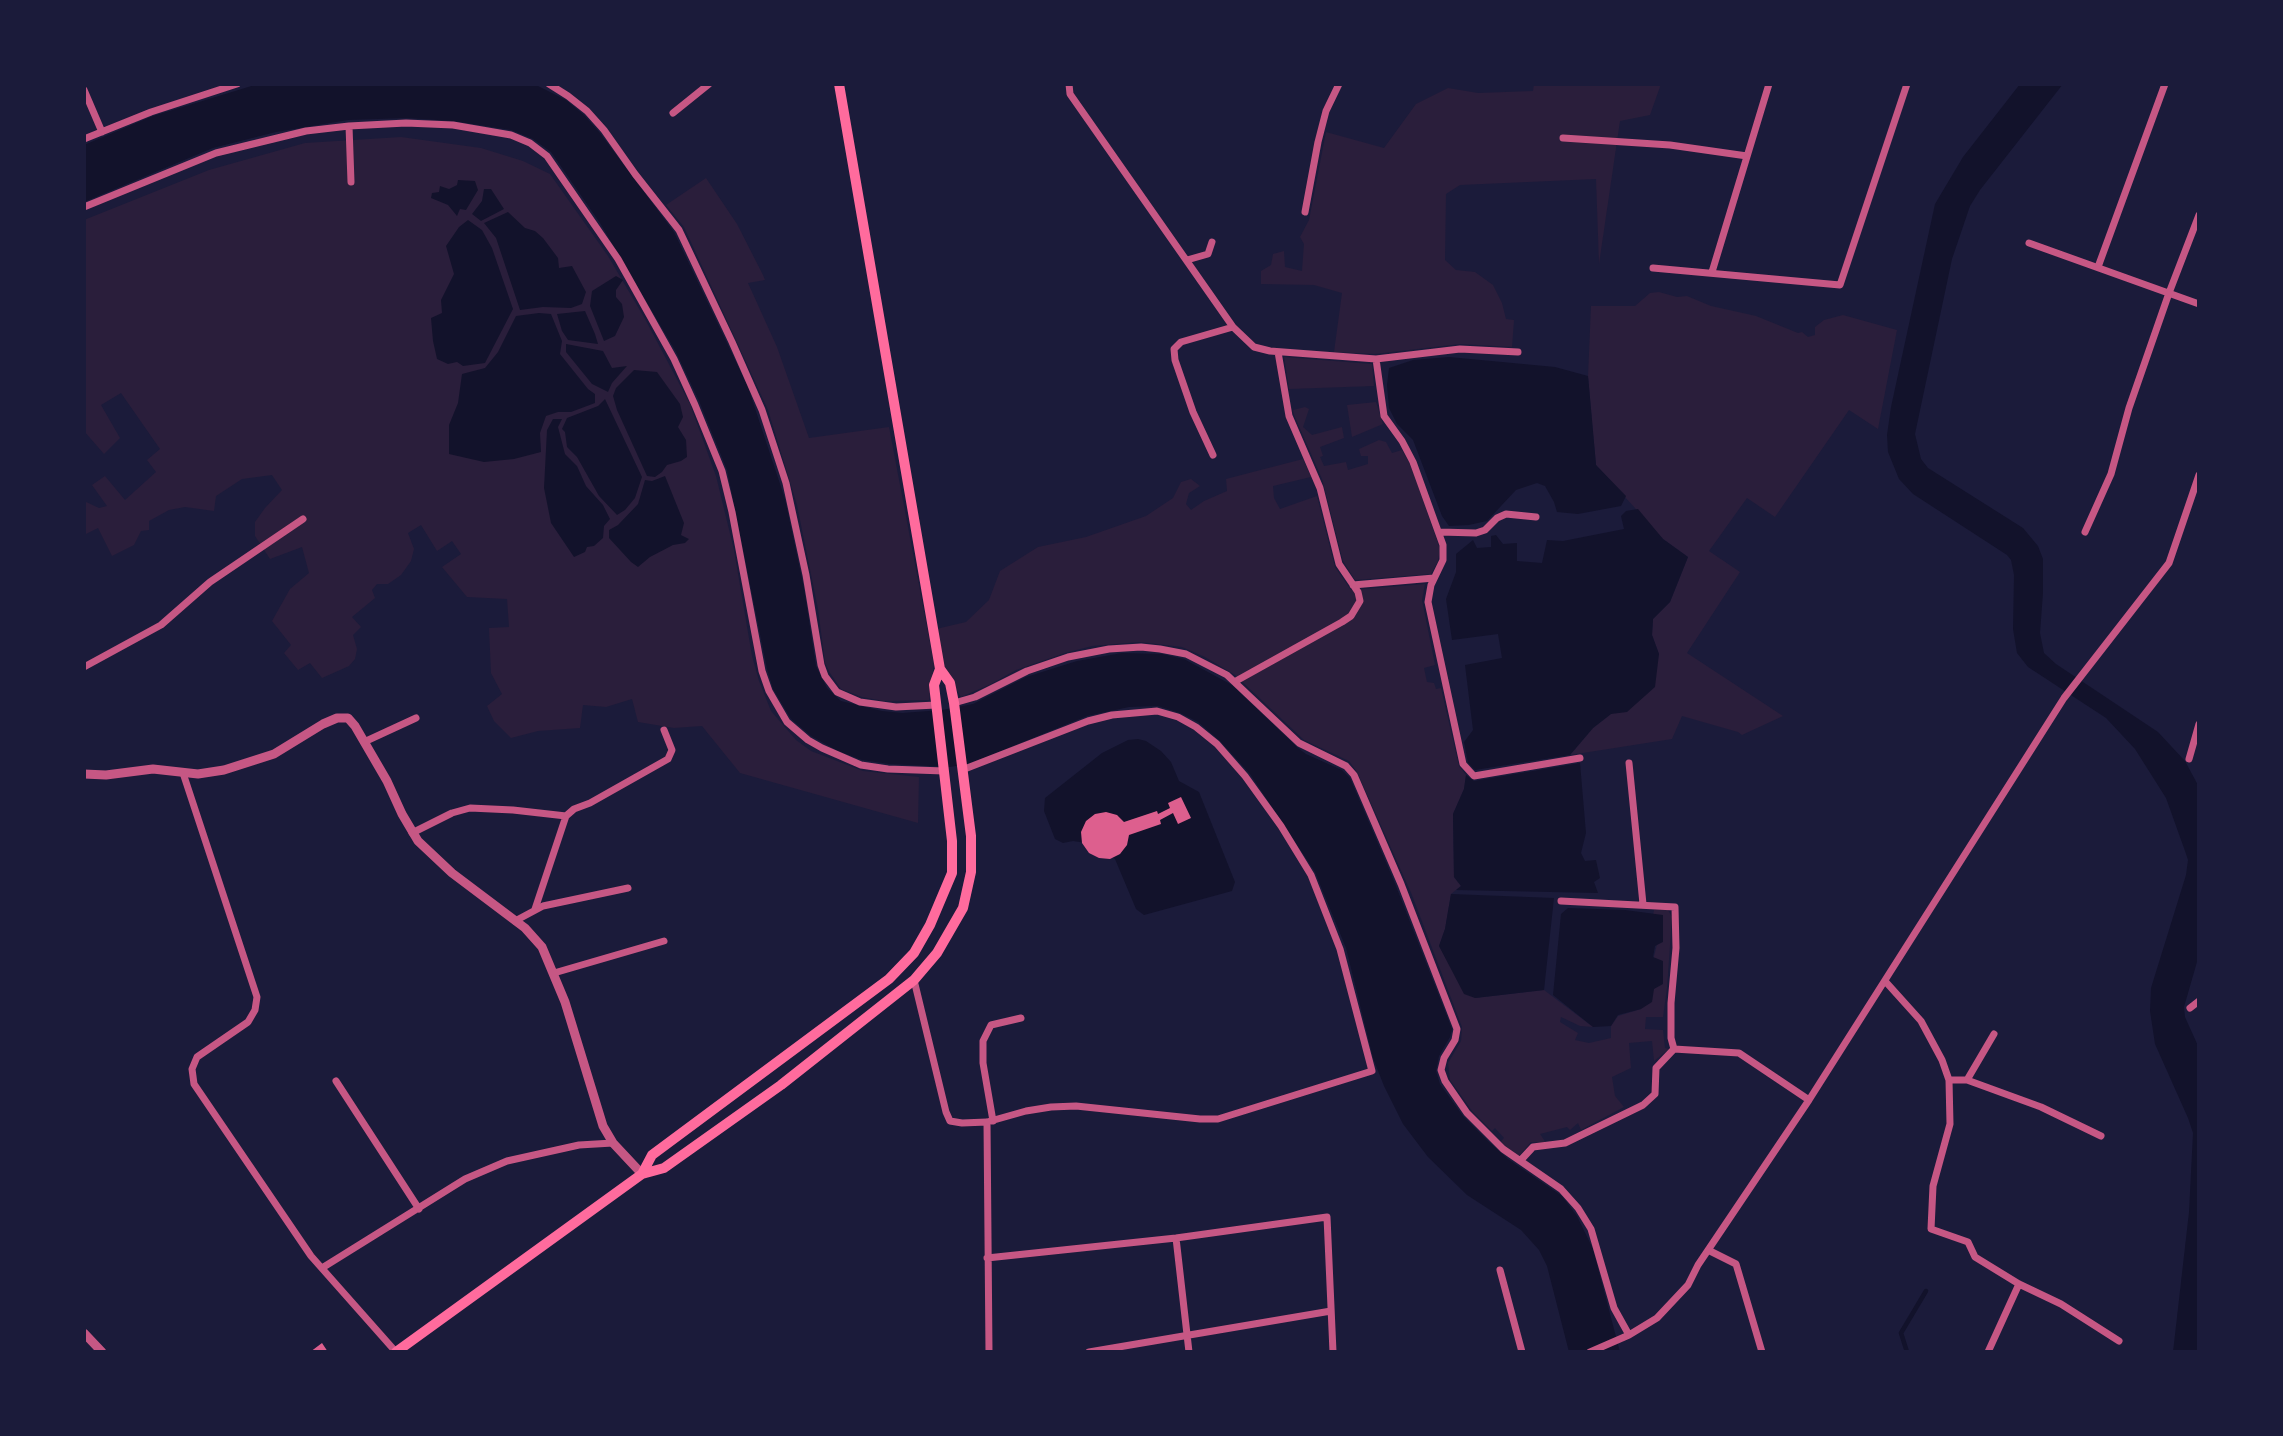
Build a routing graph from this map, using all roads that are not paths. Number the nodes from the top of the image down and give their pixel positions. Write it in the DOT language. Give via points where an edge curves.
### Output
graph roads {
  1 [pos="237,84"];
  2 [pos="548,84"];
  3 [pos="709,84"];
  4 [pos="839,84"];
  5 [pos="1069,84"];
  6 [pos="1339,84"];
  7 [pos="1769,84"];
  8 [pos="1907,84"];
  9 [pos="2165,84"];
  10 [pos="84,90"];
  11 [pos="673,113"];
  12 [pos="349,126"];
  13 [pos="102,132"];
  14 [pos="1563,138"];
  15 [pos="84,139"];
  16 [pos="1747,156"];
  17 [pos="351,182"];
  18 [pos="84,207"];
  19 [pos="1306,212"];
  20 [pos="2199,215"];
  21 [pos="1212,242"];
  22 [pos="2029,243"];
  23 [pos="1187,260"];
  24 [pos="2098,267"];
  25 [pos="1653,268"];
  26 [pos="1712,272"];
  27 [pos="2169,293"];
  28 [pos="2199,304"];
  29 [pos="1233,327"];
  30 [pos="1278,352"];
  31 [pos="1518,352"];
  32 [pos="1376,359"];
  33 [pos="1213,455"];
  34 [pos="2199,475"];
  35 [pos="1536,517"];
  36 [pos="303,519"];
  37 [pos="1440,532"];
  38 [pos="2085,533"];
  39 [pos="1434,578"];
  40 [pos="1353,585"];
  41 [pos="84,667"];
  42 [pos="940,669"];
  43 [pos="1236,681"];
  44 [pos="954,703"];
  45 [pos="936,705"];
  46 [pos="416,718"];
  47 [pos="2199,724"];
  48 [pos="664,730"];
  49 [pos="364,742"];
  50 [pos="1580,758"];
  51 [pos="2189,759"];
  52 [pos="1629,763"];
  53 [pos="944,771"];
  54 [pos="962,771"];
  55 [pos="183,773"];
  56 [pos="84,774"];
  57 [pos="566,816"];
  58 [pos="412,833"];
  59 [pos="628,888"];
  60 [pos="1561,901"];
  61 [pos="1643,904"];
  62 [pos="535,908"];
  63 [pos="516,921"];
  64 [pos="664,941"];
  65 [pos="554,973"];
  66 [pos="914,981"];
  67 [pos="1885,981"];
  68 [pos="2199,1001"];
  69 [pos="2190,1008"];
  70 [pos="1021,1018"];
  71 [pos="1994,1034"];
  72 [pos="1674,1049"];
  73 [pos="1949,1080"];
  74 [pos="1967,1080"];
  75 [pos="336,1081"];
  76 [pos="1809,1100"];
  77 [pos="990,1121"];
  78 [pos="2101,1136"];
  79 [pos="613,1143"];
  80 [pos="1520,1161"];
  81 [pos="642,1174"];
  82 [pos="419,1209"];
  83 [pos="1176,1238"];
  84 [pos="1708,1250"];
  85 [pos="987,1258"];
  86 [pos="322,1268"];
  87 [pos="1500,1270"];
  88 [pos="2019,1284"];
  89 [pos="1331,1311"];
  90 [pos="84,1333"];
  91 [pos="1187,1335"];
  92 [pos="1629,1335"];
  93 [pos="2119,1341"];
  94 [pos="410,1348"];
  95 [pos="102,1352"];
  96 [pos="396,1352"];
  97 [pos="989,1352"];
  98 [pos="1089,1352"];
  99 [pos="1189,1352"];
  100 [pos="1332,1352"];
  101 [pos="1522,1352"];
  102 [pos="1590,1352"];
  103 [pos="1762,1352"];
  104 [pos="1988,1352"];
  1 -- 13 [label="street"];
  2 -- 45 [label="street" via="596,121 679,230 727,329 762,410 786,483 825,676 837,692 860,702 896,707"];
  3 -- 11 [label="street"];
  4 -- 42 [label="main road"];
  5 -- 23 [label="street" via="1070,94"];
  6 -- 19 [label="street" via="1318,142"];
  7 -- 16 [label="street"];
  8 -- 26 [label="street" via="1840,285"];
  9 -- 24 [label="street"];
  10 -- 13 [label="street"];
  12 -- 17 [label="street"];
  12 -- 18 [label="street" via="262,140 216,153"];
  12 -- 53 [label="street" via="406,123 482,129 511,135 547,156 624,270 695,405 722,471 762,671 787,722 808,740 861,765"];
  13 -- 15 [label="street"];
  14 -- 16 [label="street" via="1716,149"];
  16 -- 26 [label="street"];
  20 -- 27 [label="street"];
  21 -- 23 [label="street" via="1208,254"];
  22 -- 24 [label="street"];
  23 -- 29 [label="street"];
  24 -- 27 [label="street"];
  25 -- 26 [label="street"];
  27 -- 28 [label="street"];
  27 -- 38 [label="street" via="2111,474"];
  29 -- 30 [label="street" via="1254,346"];
  29 -- 33 [label="street" via="1181,342 1174,349 1193,412"];
  30 -- 32 [label="street"];
  30 -- 40 [label="street" via="1290,416 1320,488 1339,564"];
  31 -- 32 [label="street" via="1460,349"];
  32 -- 37 [label="street" via="1384,416 1413,462"];
  34 -- 67 [label="street" via="2169,563 2064,698"];
  35 -- 37 [label="street" via="1506,514 1476,533"];
  36 -- 41 [label="street" via="210,582 161,625"];
  37 -- 39 [label="street" via="1443,560"];
  39 -- 40 [label="street"];
  39 -- 50 [label="street" via="1428,593 1429,614 1465,767 1474,776"];
  40 -- 43 [label="street" via="1360,601 1351,616"];
  42 -- 44 [label="main road" via="950,683"];
  42 -- 45 [label="main road" via="934,685"];
  43 -- 44 [label="street" via="1185,654 1127,647 1057,661"];
  43 -- 80 [label="street" via="1300,743 1346,766 1354,775 1457,1029 1441,1070 1445,1081 1467,1113"];
  44 -- 54 [label="main road"];
  45 -- 53 [label="main road"];
  46 -- 49 [label="street"];
  47 -- 51 [label="street"];
  48 -- 57 [label="street" via="671,750 668,759"];
  49 -- 55 [label="street" via="348,718 337,718 274,754 206,774"];
  49 -- 58 [label="street"];
  52 -- 61 [label="street"];
  53 -- 81 [label="main road" via="952,873 914,953 852,1008 652,1155"];
  54 -- 66 [label="main road" via="971,872 955,925"];
  54 -- 77 [label="street" via="1112,715 1157,711 1196,727 1245,776 1311,875 1340,949 1372,1071 1218,1119 1076,1106"];
  55 -- 56 [label="street" via="153,769"];
  55 -- 86 [label="street" via="257,997 248,1022 197,1057 192,1069 194,1084"];
  57 -- 58 [label="street" via="470,808"];
  57 -- 62 [label="street"];
  58 -- 63 [label="street" via="452,873"];
  59 -- 62 [label="street"];
  60 -- 61 [label="street"];
  61 -- 72 [label="street" via="1670,906 1676,912 1671,1003"];
  62 -- 63 [label="street"];
  63 -- 65 [label="street" via="542,947"];
  64 -- 65 [label="street"];
  65 -- 79 [label="street"];
  66 -- 77 [label="street" via="950,1121"];
  66 -- 81 [label="main road" via="781,1085 664,1168"];
  67 -- 73 [label="street" via="1921,1021"];
  67 -- 76 [label="street"];
  68 -- 69 [label="street"];
  70 -- 77 [label="street" via="990,1025 983,1041"];
  71 -- 74 [label="street"];
  72 -- 76 [label="street" via="1739,1053"];
  72 -- 80 [label="street" via="1656,1068 1655,1094 1643,1105 1565,1143 1533,1147"];
  73 -- 74 [label="street"];
  73 -- 88 [label="street" via="1950,1125 1933,1186 1931,1229 1968,1242 1975,1257"];
  74 -- 78 [label="street" via="2054,1112"];
  75 -- 82 [label="street"];
  76 -- 84 [label="street"];
  77 -- 85 [label="street"];
  79 -- 81 [label="street"];
  79 -- 82 [label="street" via="579,1145 507,1161 465,1179"];
  80 -- 92 [label="street" via="1561,1189 1578,1208 1591,1229 1614,1308"];
  81 -- 94 [label="main road"];
  82 -- 86 [label="street"];
  83 -- 85 [label="street"];
  83 -- 89 [label="street" via="1327,1217"];
  83 -- 91 [label="street"];
  84 -- 92 [label="street" via="1669,1307"];
  84 -- 103 [label="street" via="1735,1264"];
  85 -- 97 [label="street"];
  86 -- 96 [label="street"];
  87 -- 101 [label="street"];
  88 -- 93 [label="street"];
  88 -- 104 [label="street"];
  89 -- 91 [label="street"];
  89 -- 100 [label="street"];
  90 -- 95 [label="street"];
  91 -- 98 [label="street"];
  91 -- 99 [label="street"];
  92 -- 102 [label="street"];
  94 -- 96 [label="main road"];
}
